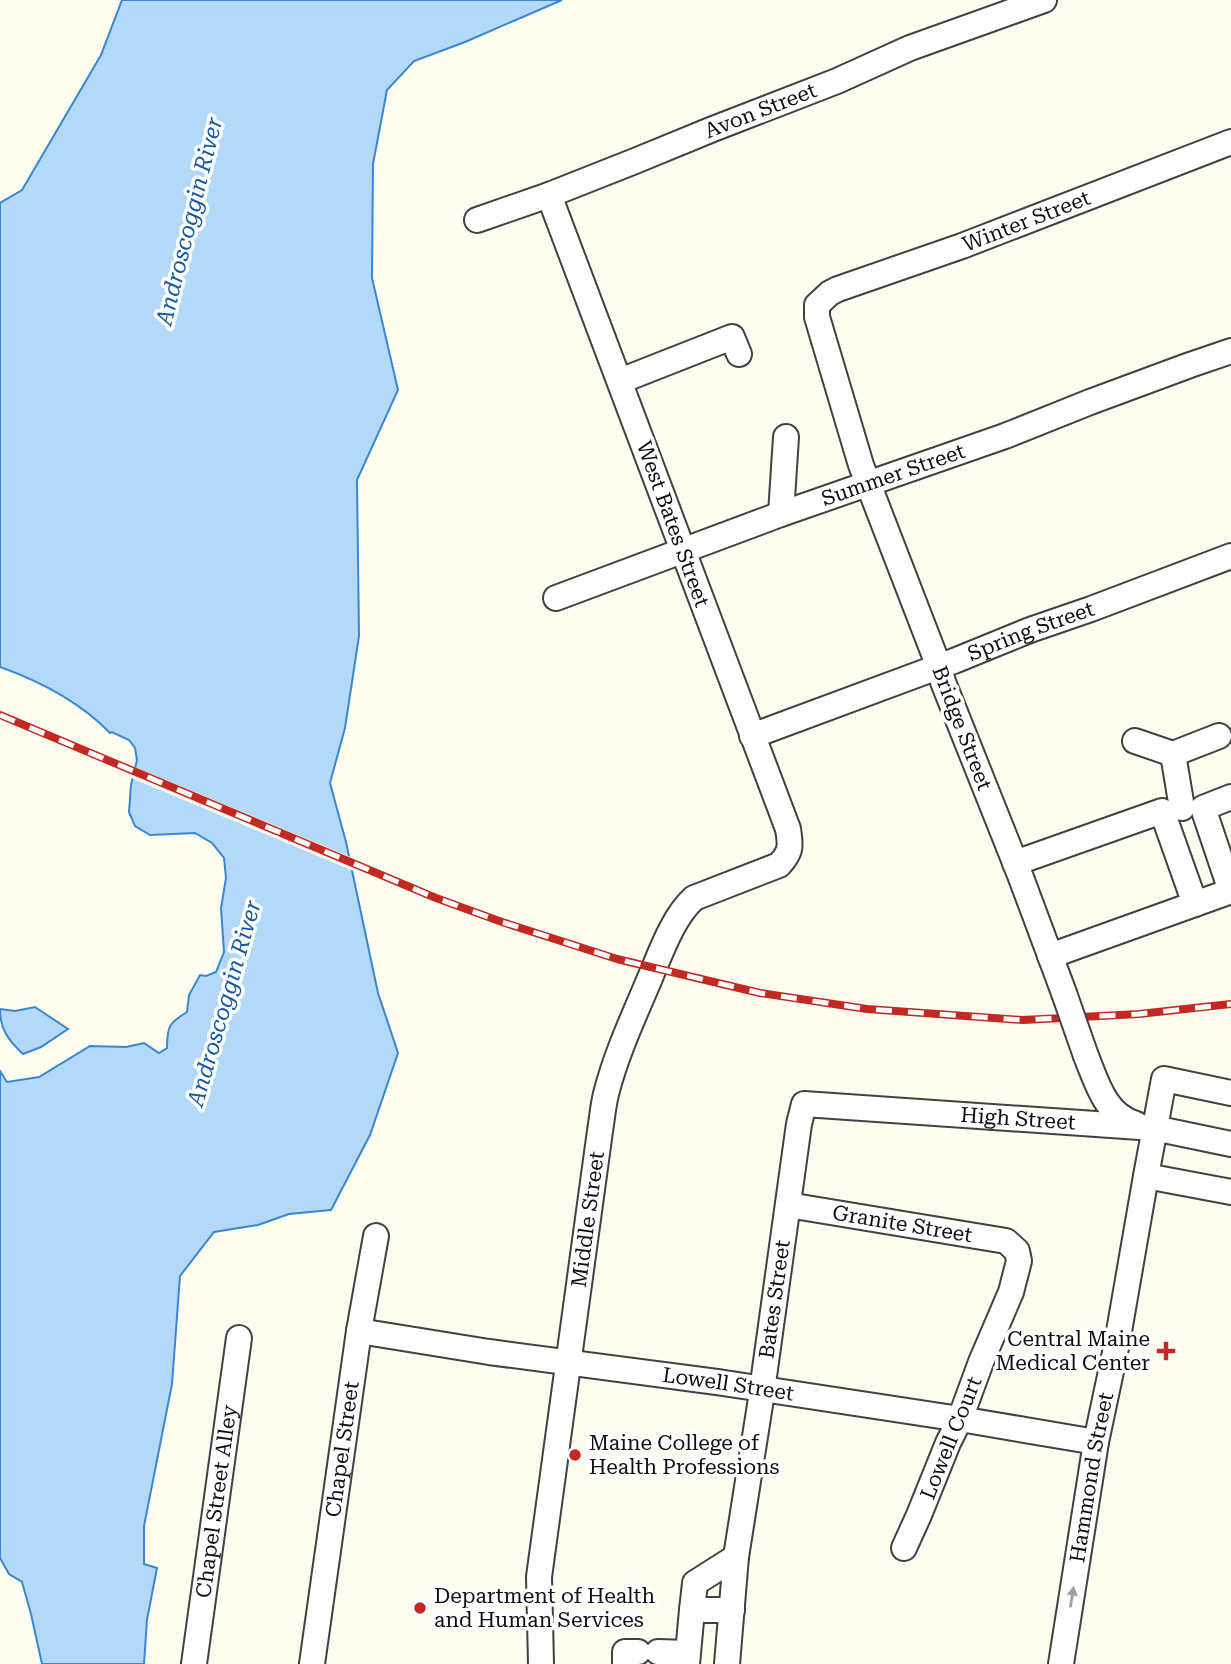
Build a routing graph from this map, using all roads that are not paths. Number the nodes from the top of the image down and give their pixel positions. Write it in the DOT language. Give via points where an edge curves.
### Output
graph roads {
  1 [pos="1044,0"];
  2 [pos="1231,142"];
  3 [pos="549,195"];
  4 [pos="477,220"];
  5 [pos="823,299"];
  6 [pos="1231,352"];
  7 [pos="739,354"];
  8 [pos="620,381"];
  9 [pos="786,437"];
  10 [pos="868,485"];
  11 [pos="781,514"];
  12 [pos="682,551"];
  13 [pos="1231,556"];
  14 [pos="556,598"];
  15 [pos="939,667"];
  16 [pos="752,736"];
  17 [pos="1219,736"];
  18 [pos="1135,741"];
  19 [pos="1173,754"];
  20 [pos="1231,797"];
  21 [pos="1182,809"];
  22 [pos="788,855"];
  23 [pos="1015,863"];
  24 [pos="1195,904"];
  25 [pos="1051,956"];
  26 [pos="1231,1093"];
  27 [pos="804,1104"];
  28 [pos="1154,1128"];
  29 [pos="1231,1144"];
  30 [pos="1146,1176"];
  31 [pos="1231,1192"];
  32 [pos="788,1205"];
  33 [pos="376,1236"];
  34 [pos="1015,1248"];
  35 [pos="359,1331"];
  36 [pos="239,1338"];
  37 [pos="569,1363"];
  38 [pos="762,1389"];
  39 [pos="960,1419"];
  40 [pos="1096,1441"];
  41 [pos="904,1548"];
  42 [pos="736,1557"];
  43 [pos="692,1610"];
  44 [pos="732,1611"];
  45 [pos="640,1656"];
  46 [pos="687,1659"];
  47 [pos="194,1664"];
  48 [pos="312,1664"];
  49 [pos="541,1664"];
  50 [pos="727,1664"];
  51 [pos="1061,1664"];
  1 -- 3 [label="street, Avon Street" via="910,48"];
  2 -- 5 [label="street, Winter Street" via="856,282"];
  3 -- 4 [label="street, Avon Street"];
  3 -- 8 [label="street, West Bates Street"];
  5 -- 10 [label="street, Bridge Street" via="817,305 817,317"];
  6 -- 10 [label="street, Summer Street"];
  7 -- 8 [label="street" via="732,337"];
  8 -- 12 [label="street, West Bates Street"];
  9 -- 11 [label="street"];
  10 -- 11 [label="street, Summer Street"];
  10 -- 15 [label="street, Bridge Street"];
  11 -- 12 [label="street, Summer Street"];
  12 -- 14 [label="street, Summer Street"];
  12 -- 16 [label="street, West Bates Street"];
  13 -- 15 [label="street, Spring Street"];
  15 -- 16 [label="street, Spring Street"];
  15 -- 23 [label="street, Bridge Street"];
  16 -- 22 [label="street, West Bates Street" via="788,829"];
  17 -- 19 [label="street"];
  18 -- 19 [label="street"];
  19 -- 21 [label="street"];
  20 -- 21 [label="street"];
  21 -- 23 [label="street"];
  21 -- 24 [label="street"];
  21 -- 24 [label="street" via="1231,891"];
  22 -- 37 [label="street, Middle Street" via="773,868 694,898 665,943 623,1042 606,1096"];
  23 -- 25 [label="street, Bridge Street"];
  24 -- 25 [label="street"];
  25 -- 28 [label="street, Bridge Street, bridge" via="1103,1096 1116,1114"];
  26 -- 28 [label="street, Hammond Street" via="1164,1079"];
  27 -- 28 [label="street, High Street"];
  27 -- 32 [label="street, Bates Street"];
  28 -- 29 [label="street, High Street"];
  28 -- 30 [label="street, Hammond Street"];
  30 -- 31 [label="street"];
  30 -- 40 [label="street, Hammond Street"];
  32 -- 34 [label="street, Granite Street" via="1006,1241"];
  32 -- 38 [label="street, Bates Street"];
  33 -- 35 [label="street, Chapel Street"];
  34 -- 39 [label="street, Lowell Court" via="1019,1261 1011,1292"];
  35 -- 37 [label="street, Lowell Street"];
  35 -- 48 [label="street, Chapel Street"];
  36 -- 47 [label="street, Chapel Street Alley"];
  37 -- 38 [label="street, Lowell Street"];
  37 -- 49 [label="street, Middle Street" via="540,1577"];
  38 -- 39 [label="street, Lowell Street"];
  38 -- 42 [label="street, Bates Street"];
  39 -- 40 [label="street, Lowell Street"];
  39 -- 41 [label="street, Lowell Court"];
  51 -- 40 [label="street, Hammond Street, one-way"];
  42 -- 43 [label="street" via="695,1583"];
  42 -- 44 [label="street, Bates Street"];
  43 -- 44 [label="street"];
  43 -- 46 [label="street"];
  44 -- 50 [label="street, Bates Street"];
  45 -- 46 [label="street"];
}
